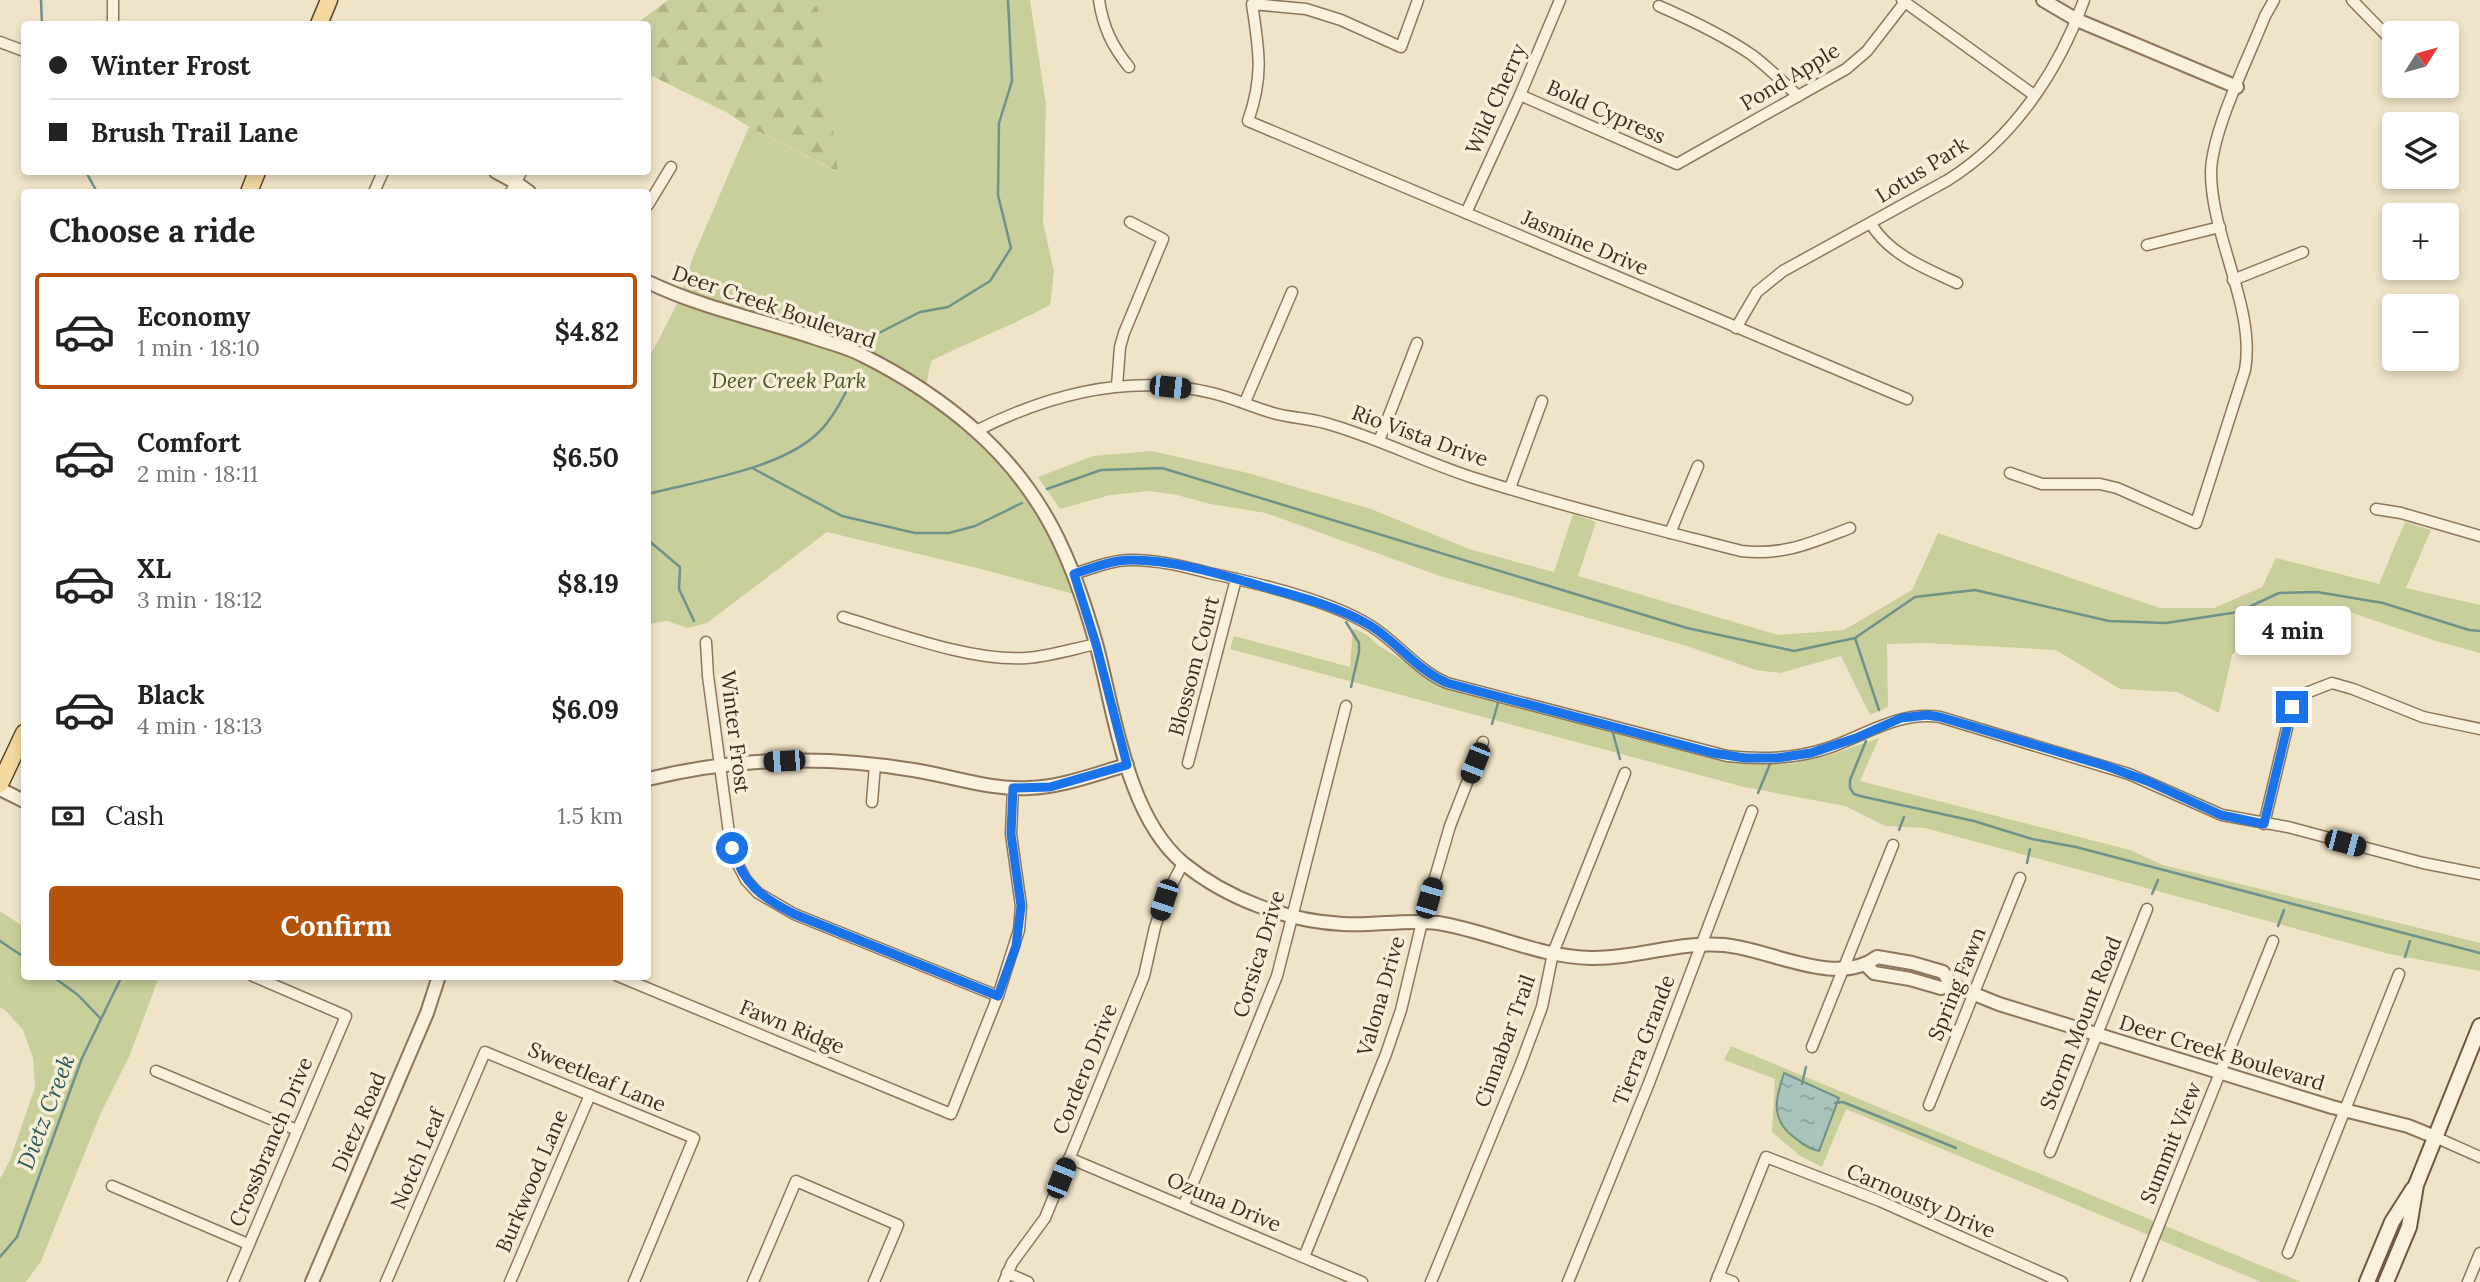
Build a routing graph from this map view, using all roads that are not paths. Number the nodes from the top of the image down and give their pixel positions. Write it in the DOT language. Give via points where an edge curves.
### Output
graph roads {
  1 [pos="113,0"];
  2 [pos="329,0"];
  3 [pos="1099,0"];
  4 [pos="1418,0"];
  5 [pos="1560,0"];
  6 [pos="2043,0"];
  7 [pos="2084,0"];
  8 [pos="2274,0"];
  9 [pos="2352,0"];
  10 [pos="1904,1"];
  11 [pos="1659,6"];
  12 [pos="2077,20"];
  13 [pos="113,21"];
  14 [pos="320,21"];
  15 [pos="2382,31"];
  16 [pos="0,42"];
  17 [pos="21,50"];
  18 [pos="1129,67"];
  19 [pos="2237,87"];
  20 [pos="2034,95"];
  21 [pos="1520,96"];
  22 [pos="1798,96"];
  23 [pos="1677,164"];
  24 [pos="671,167"];
  25 [pos="651,200"];
  26 [pos="1466,213"];
  27 [pos="1130,222"];
  28 [pos="1871,224"];
  29 [pos="2220,227"];
  30 [pos="2147,245"];
  31 [pos="2303,252"];
  32 [pos="2233,280"];
  33 [pos="651,283"];
  34 [pos="1957,283"];
  35 [pos="1292,292"];
  36 [pos="1736,328"];
  37 [pos="1417,343"];
  38 [pos="1118,386"];
  39 [pos="1907,400"];
  40 [pos="1542,401"];
  41 [pos="1245,402"];
  42 [pos="976,431"];
  43 [pos="1379,441"];
  44 [pos="1698,466"];
  45 [pos="2010,473"];
  46 [pos="1510,488"];
  47 [pos="2376,509"];
  48 [pos="1850,528"];
  49 [pos="1670,533"];
  50 [pos="2480,536"];
  51 [pos="1074,574"];
  52 [pos="1237,579"];
  53 [pos="843,617"];
  54 [pos="706,642"];
  55 [pos="1096,644"];
  56 [pos="1346,706"];
  57 [pos="2480,729"];
  58 [pos="21,740"];
  59 [pos="1483,742"];
  60 [pos="1188,763"];
  61 [pos="875,765"];
  62 [pos="1127,765"];
  63 [pos="720,766"];
  64 [pos="1625,773"];
  65 [pos="651,778"];
  66 [pos="0,786"];
  67 [pos="1013,788"];
  68 [pos="21,799"];
  69 [pos="872,802"];
  70 [pos="1752,811"];
  71 [pos="2264,824"];
  72 [pos="1893,845"];
  73 [pos="1183,863"];
  74 [pos="2480,874"];
  75 [pos="2020,878"];
  76 [pos="2147,909"];
  77 [pos="1292,917"];
  78 [pos="1422,922"];
  79 [pos="2273,941"];
  80 [pos="1702,944"];
  81 [pos="1553,953"];
  82 [pos="1846,968"];
  83 [pos="2399,974"];
  84 [pos="438,980"];
  85 [pos="628,980"];
  86 [pos="274,981"];
  87 [pos="1973,995"];
  88 [pos="998,996"];
  89 [pos="2480,1026"];
  90 [pos="2097,1035"];
  91 [pos="1812,1046"];
  92 [pos="485,1052"];
  93 [pos="156,1071"];
  94 [pos="2220,1073"];
  95 [pos="590,1095"];
  96 [pos="1929,1105"];
  97 [pos="2346,1110"];
  98 [pos="297,1130"];
  99 [pos="2435,1137"];
  100 [pos="2050,1152"];
  101 [pos="2480,1157"];
  102 [pos="1069,1158"];
  103 [pos="2416,1185"];
  104 [pos="112,1186"];
  105 [pos="1184,1205"];
  106 [pos="248,1244"];
  107 [pos="2288,1253"];
  108 [pos="2480,1253"];
  109 [pos="1304,1257"];
  110 [pos="1006,1278"];
  111 [pos="1717,1279"];
  112 [pos="233,1282"];
  113 [pos="312,1282"];
  114 [pos="386,1282"];
  115 [pos="510,1282"];
  116 [pos="634,1282"];
  117 [pos="753,1282"];
  118 [pos="874,1282"];
  119 [pos="1028,1282"];
  120 [pos="1362,1282"];
  121 [pos="1431,1282"];
  122 [pos="1568,1282"];
  123 [pos="1733,1282"];
  124 [pos="2062,1282"];
  125 [pos="2136,1282"];
  126 [pos="2367,1282"];
  127 [pos="2386,1282"];
  128 [pos="2468,1282"];
  1 -- 13 [label="street"];
  2 -- 14 [label="main road"];
  3 -- 18 [label="street" via="1110,41"];
  4 -- 26 [label="street, Jasmine Drive" via="1401,47 1306,9 1252,4 1260,63 1248,121"];
  5 -- 21 [label="street, Wild Cherry"];
  6 -- 12 [label="street"];
  7 -- 12 [label="street, Lotus Park"];
  8 -- 19 [label="street"];
  9 -- 15 [label="street"];
  10 -- 20 [label="street"];
  10 -- 22 [label="street, Pond Apple" via="1867,51 1846,69"];
  11 -- 22 [label="street" via="1735,44"];
  12 -- 19 [label="street"];
  12 -- 20 [label="street, Lotus Park"];
  16 -- 17 [label="street"];
  19 -- 29 [label="street" via="2213,155 2212,191"];
  20 -- 28 [label="street, Lotus Park" via="2003,136 1968,167"];
  21 -- 23 [label="street, Bold Cypress"];
  21 -- 26 [label="street, Wild Cherry"];
  22 -- 23 [label="street, Pond Apple"];
  24 -- 25 [label="street"];
  26 -- 36 [label="street, Jasmine Drive"];
  27 -- 38 [label="street" via="1163,239 1124,333"];
  28 -- 34 [label="street" via="1899,253"];
  28 -- 36 [label="street, Lotus Park" via="1763,285"];
  29 -- 30 [label="street"];
  29 -- 32 [label="street"];
  31 -- 32 [label="street"];
  32 -- 45 [label="street" via="2248,356 2196,523 2117,488 2042,484"];
  33 -- 42 [label="street, Deer Creek Boulevard" via="681,298 863,355 915,384"];
  35 -- 41 [label="street"];
  36 -- 39 [label="street, Jasmine Drive"];
  37 -- 43 [label="street"];
  38 -- 41 [label="street, Rio Vista Drive" via="1186,388"];
  38 -- 42 [label="street, Rio Vista Drive" via="1044,401"];
  40 -- 46 [label="street"];
  41 -- 43 [label="street, Rio Vista Drive"];
  42 -- 51 [label="street, Deer Creek Boulevard" via="1032,494 1051,522"];
  43 -- 46 [label="street, Rio Vista Drive"];
  44 -- 49 [label="street"];
  46 -- 49 [label="street, Rio Vista Drive"];
  47 -- 50 [label="street"];
  48 -- 49 [label="street, Rio Vista Drive" via="1790,550 1763,554"];
  51 -- 52 [label="street" via="1127,560 1156,560"];
  51 -- 55 [label="street, Deer Creek Boulevard"];
  52 -- 60 [label="street, Blossom Court"];
  52 -- 71 [label="street" via="1353,617 1447,683 1713,753 1763,759 1811,753 1901,718 1927,715 2106,766 2221,815"];
  53 -- 55 [label="street" via="941,646 1003,658 1043,656"];
  54 -- 63 [label="street, Winter Frost"];
  55 -- 62 [label="street, Deer Creek Boulevard"];
  56 -- 77 [label="street, Corsica Drive"];
  57 -- 71 [label="street" via="2423,717 2332,683 2306,693 2292,707"];
  58 -- 66 [label="main road"];
  59 -- 78 [label="street, Valona Drive" via="1450,827"];
  61 -- 63 [label="street" via="809,760"];
  61 -- 67 [label="street"];
  61 -- 69 [label="street"];
  62 -- 67 [label="street" via="1050,787"];
  62 -- 73 [label="street, Deer Creek Boulevard" via="1146,819"];
  63 -- 65 [label="street"];
  63 -- 88 [label="street, Winter Frost" via="732,848 740,870 758,894 794,914"];
  64 -- 81 [label="street, Cinnabar Trail"];
  66 -- 68 [label="street"];
  67 -- 88 [label="street" via="1011,834 1021,906 1016,946"];
  70 -- 80 [label="street, Tierra Grande"];
  71 -- 74 [label="street"];
  72 -- 82 [label="street"];
  73 -- 77 [label="street, Deer Creek Boulevard" via="1248,902"];
  73 -- 102 [label="street, Cordero Drive" via="1164,900 1144,976"];
  75 -- 87 [label="street, Spring Fawn"];
  76 -- 90 [label="street, Storm Mount Road"];
  77 -- 78 [label="street, Deer Creek Boulevard" via="1346,925"];
  77 -- 105 [label="street, Corsica Drive" via="1263,1016"];
  78 -- 81 [label="street, Deer Creek Boulevard"];
  78 -- 109 [label="street, Valona Drive" via="1386,1054"];
  79 -- 94 [label="street, Summit View"];
  80 -- 81 [label="street, Deer Creek Boulevard" via="1614,957"];
  80 -- 82 [label="street, Deer Creek Boulevard" via="1755,950 1808,966"];
  80 -- 122 [label="street, Tierra Grande"];
  81 -- 121 [label="street, Cinnabar Trail" via="1542,1007"];
  82 -- 87 [label="street, Deer Creek Boulevard" via="1866,965 1874,973 1941,988 1952,985"];
  82 -- 91 [label="street"];
  83 -- 97 [label="street"];
  84 -- 113 [label="street, Dietz Road"];
  85 -- 88 [label="street, Fawn Ridge" via="951,1114"];
  86 -- 98 [label="street, Crossbranch Drive" via="346,1016"];
  87 -- 90 [label="street, Deer Creek Boulevard"];
  87 -- 96 [label="street, Spring Fawn"];
  89 -- 99 [label="main road"];
  90 -- 94 [label="street, Deer Creek Boulevard"];
  90 -- 100 [label="street, Storm Mount Road"];
  92 -- 95 [label="street, Sweetleaf Lane"];
  92 -- 114 [label="street, Notch Leaf"];
  93 -- 98 [label="street"];
  94 -- 97 [label="street, Deer Creek Boulevard"];
  94 -- 125 [label="street, Summit View"];
  95 -- 115 [label="street, Burkwood Lane"];
  95 -- 116 [label="street, Sweetleaf Lane" via="694,1138"];
  97 -- 99 [label="street, Deer Creek Boulevard"];
  97 -- 107 [label="street"];
  98 -- 106 [label="street, Crossbranch Drive"];
  99 -- 101 [label="street, Deer Creek Boulevard"];
  99 -- 103 [label="main road"];
  102 -- 105 [label="street, Ozuna Drive"];
  102 -- 110 [label="street, Cordero Drive" via="1045,1218"];
  103 -- 126 [label="main road" via="2392,1222"];
  103 -- 127 [label="main road" via="2409,1227"];
  104 -- 106 [label="street"];
  105 -- 109 [label="street, Ozuna Drive"];
  106 -- 112 [label="street, Crossbranch Drive"];
  108 -- 128 [label="street"];
  109 -- 120 [label="street, Ozuna Drive"];
  110 -- 119 [label="street"];
  111 -- 123 [label="street"];
  111 -- 124 [label="street, Carnousty Drive" via="1766,1157 1880,1201"];
  117 -- 118 [label="street" via="796,1181 898,1225"];
}
